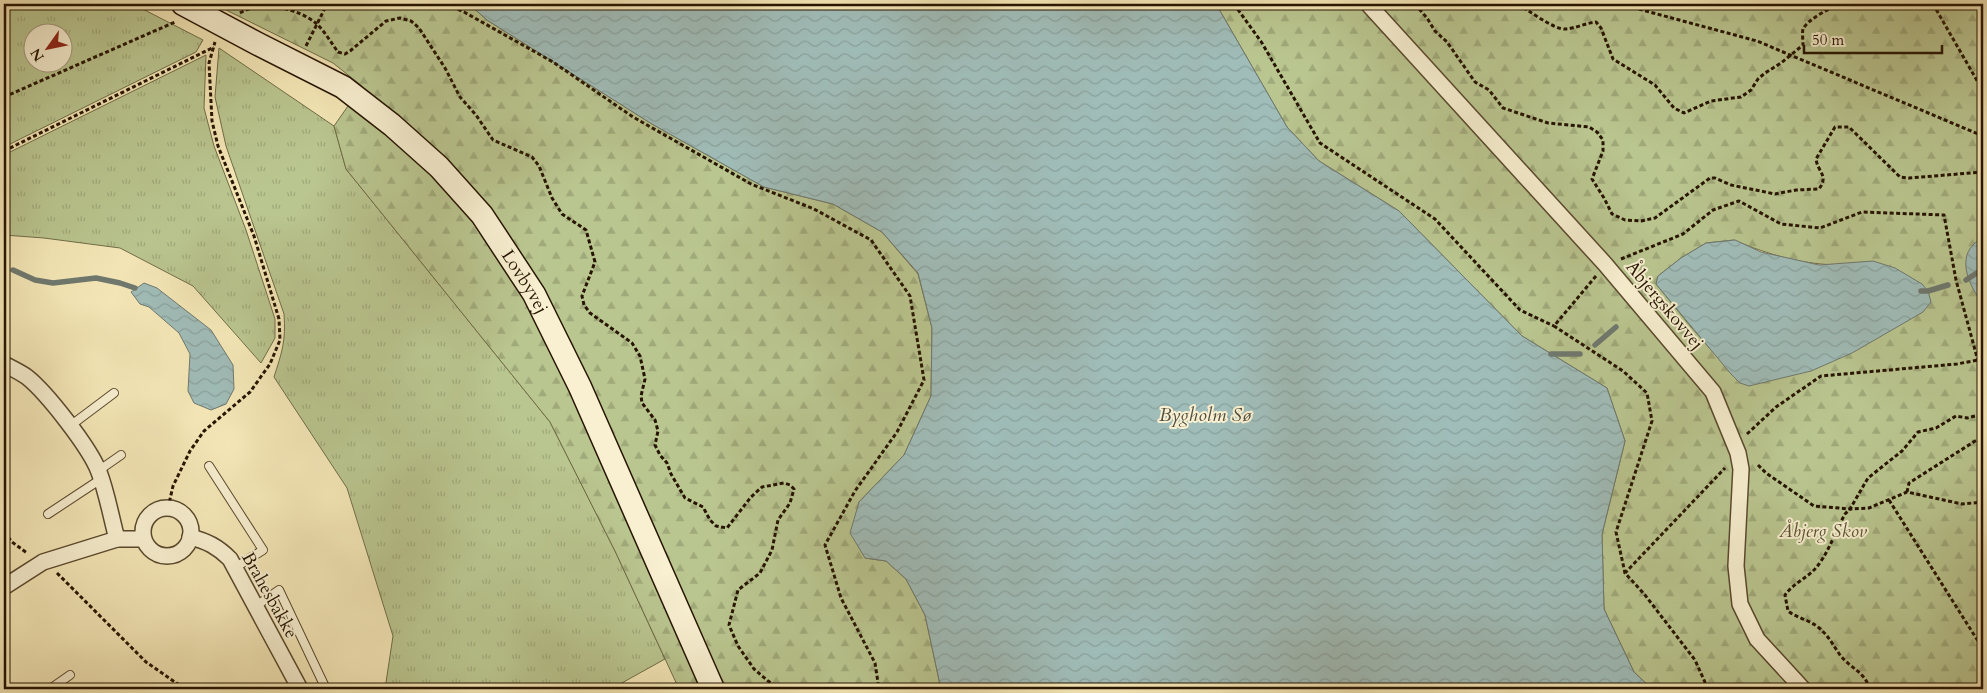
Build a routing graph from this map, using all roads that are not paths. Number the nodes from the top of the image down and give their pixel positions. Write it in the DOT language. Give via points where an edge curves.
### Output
graph roads {
  1 [pos="1368,4"];
  2 [pos="181,12"];
  3 [pos="7,369"];
  4 [pos="114,393"];
  5 [pos="70,426"];
  6 [pos="121,455"];
  7 [pos="209,466"];
  8 [pos="100,475"];
  9 [pos="48,514"];
  10 [pos="190,537"];
  11 [pos="117,539"];
  12 [pos="143,539"];
  13 [pos="236,567"];
  14 [pos="4,587"];
  15 [pos="256,606"];
  16 [pos="70,675"];
  17 [pos="50,689"];
  18 [pos="300,689"];
  19 [pos="326,689"];
  20 [pos="713,689"];
  21 [pos="1803,689"];
  1 -- 21 [label="street, Åbjergskovvej" via="1605,264 1713,392 1743,454 1736,566 1740,604 1757,639"];
  2 -- 20 [label="street, Lovbyvej" via="224,35 343,87 439,167 482,215 534,294 580,387"];
  3 -- 5 [label="street" via="26,377 36,386"];
  4 -- 5 [label="lane"];
  5 -- 8 [label="street"];
  6 -- 8 [label="lane"];
  7 -- 13 [label="lane" via="264,550"];
  8 -- 9 [label="lane"];
  8 -- 11 [label="street"];
  10 -- 12 [label="street" via="187,546 172,556 154,553"];
  10 -- 12 [label="street" via="188,521 183,514 168,508 159,509 145,521"];
  10 -- 13 [label="street, Brahesbakke" via="220,549"];
  11 -- 12 [label="street"];
  11 -- 14 [label="street" via="43,562"];
  13 -- 15 [label="street, Brahesbakke"];
  15 -- 18 [label="street, Brahesbakke"];
  15 -- 19 [label="lane" via="279,590"];
  16 -- 17 [label="lane"];
}
